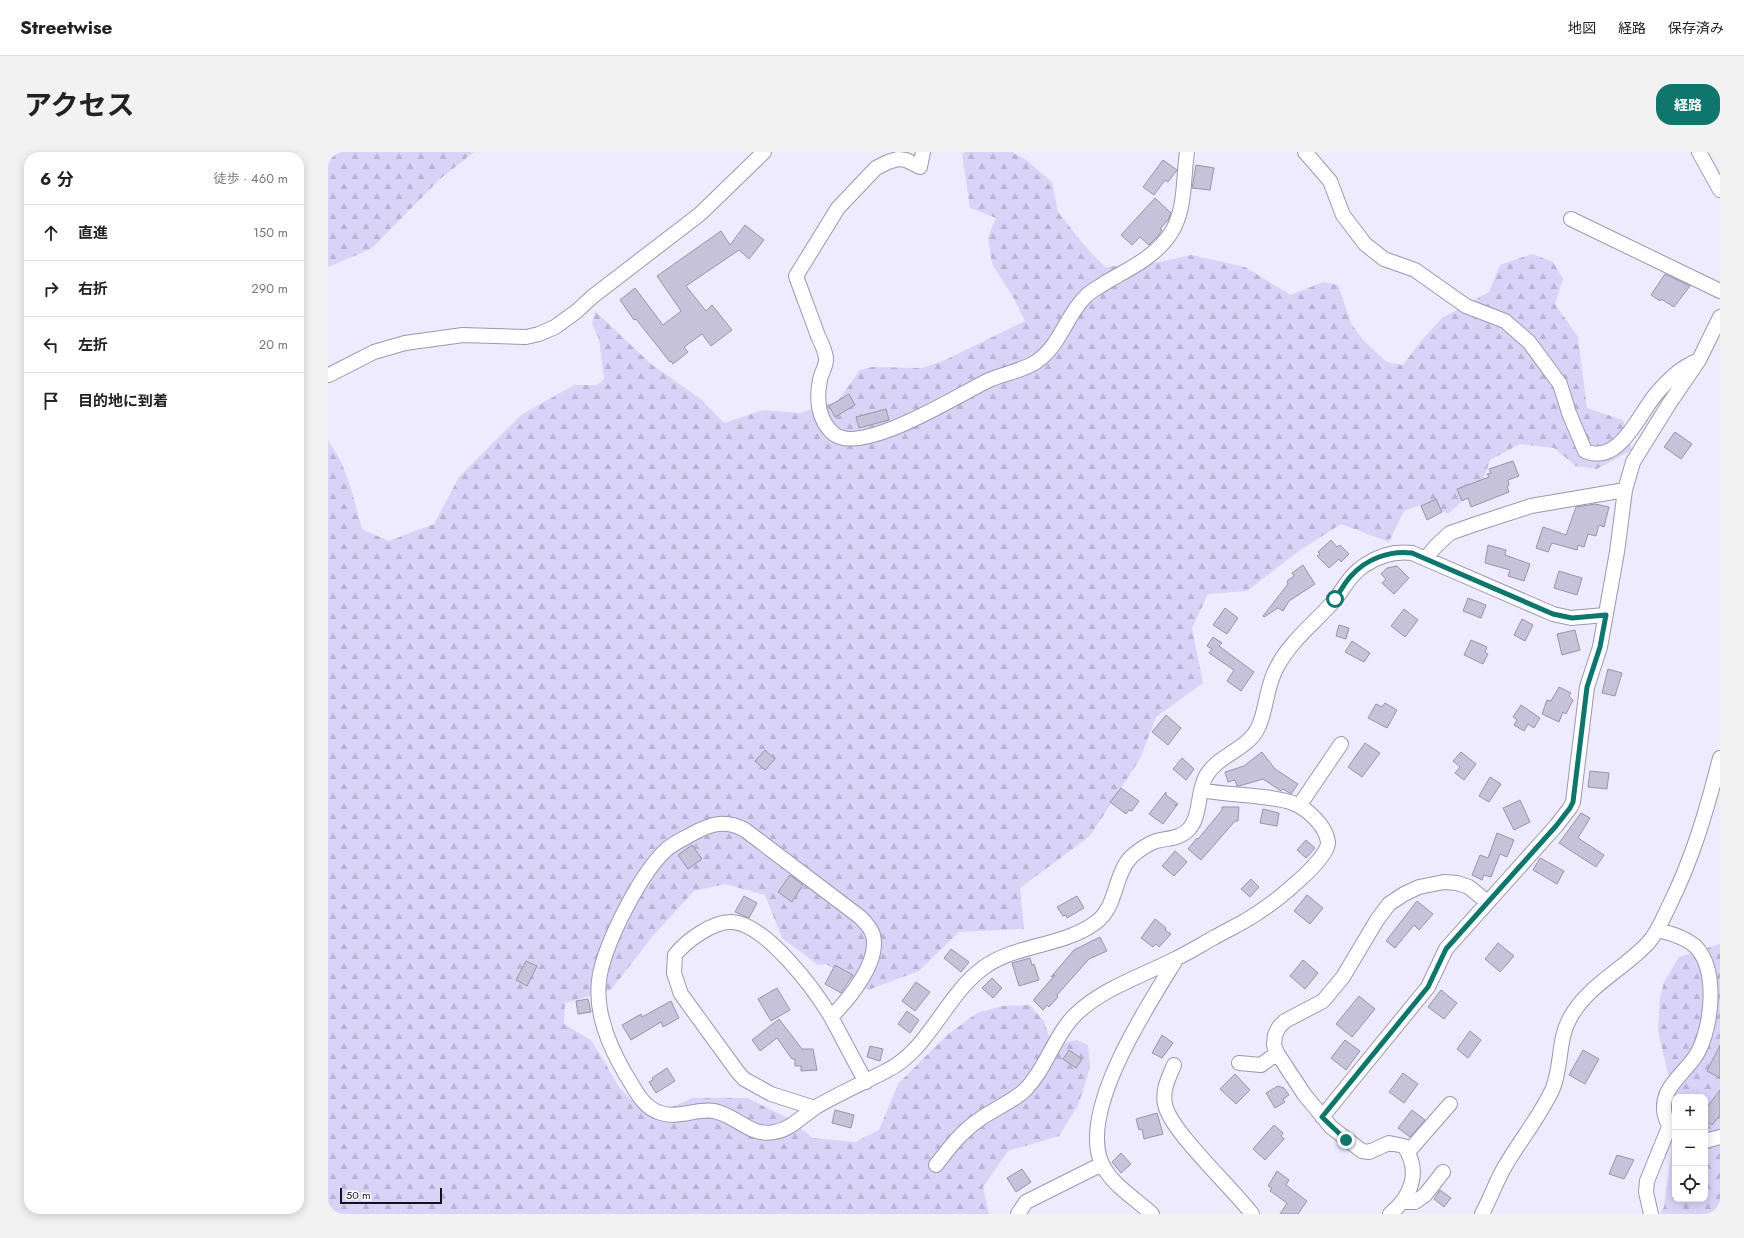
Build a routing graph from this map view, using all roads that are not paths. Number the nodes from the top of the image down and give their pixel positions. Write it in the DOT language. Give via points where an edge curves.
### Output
graph roads {
  1 [pos="764,152"];
  2 [pos="923,152"];
  3 [pos="1187,152"];
  4 [pos="1305,152"];
  5 [pos="1699,152"];
  6 [pos="1720,190"];
  7 [pos="1571,219"];
  8 [pos="1720,291"];
  9 [pos="1720,317"];
  10 [pos="1699,360"];
  11 [pos="330,375"];
  12 [pos="1625,490"];
  13 [pos="1426,558"];
  14 [pos="1606,615"];
  15 [pos="1341,744"];
  16 [pos="1720,758"];
  17 [pos="1201,790"];
  18 [pos="1299,806"];
  19 [pos="1487,902"];
  20 [pos="1657,930"];
  21 [pos="1177,958"];
  22 [pos="831,1017"];
  23 [pos="1277,1053"];
  24 [pos="1239,1062"];
  25 [pos="1174,1065"];
  26 [pos="866,1082"];
  27 [pos="1450,1104"];
  28 [pos="815,1108"];
  29 [pos="1322,1117"];
  30 [pos="1672,1129"];
  31 [pos="1720,1137"];
  32 [pos="1708,1140"];
  33 [pos="1408,1152"];
  34 [pos="1102,1164"];
  35 [pos="936,1165"];
  36 [pos="1443,1172"];
  37 [pos="1402,1202"];
  38 [pos="1018,1214"];
  39 [pos="1152,1214"];
  40 [pos="1252,1214"];
  41 [pos="1257,1214"];
  42 [pos="1390,1214"];
  43 [pos="1482,1214"];
  44 [pos="1651,1214"];
  1 -- 11 [label="street" via="700,214 555,327 526,337 463,335 405,343 374,352"];
  2 -- 3 [label="street" via="920,167 906,160 888,162 876,168 862,181 838,208 796,276 826,359 820,379 820,414 824,423 845,440 877,435 897,427 1002,374 1035,363 1061,335 1087,294 1149,257 1160,247 1178,220"];
  4 -- 10 [label="street" via="1330,181 1343,215 1365,244 1384,259 1415,270 1466,306 1505,321 1529,342 1560,384 1585,451 1599,454 1620,444 1665,384 1685,366"];
  5 -- 6 [label="street"];
  7 -- 8 [label="street"];
  9 -- 10 [label="street"];
  10 -- 12 [label="street" via="1633,462"];
  12 -- 13 [label="street" via="1531,506 1476,524 1450,533"];
  12 -- 14 [label="street"];
  13 -- 14 [label="street" via="1553,614 1572,618"];
  13 -- 17 [label="street" via="1401,551 1384,555 1364,565 1350,576 1335,599 1287,651 1277,666 1269,685 1258,728 1250,739 1212,766"];
  14 -- 19 [label="street" via="1600,647 1587,687 1576,784 1570,808"];
  15 -- 18 [label="street"];
  16 -- 20 [label="street" via="1699,837 1684,877"];
  17 -- 18 [label="street" via="1281,800"];
  17 -- 26 [label="street" via="1191,828 1172,839 1154,842 1134,855 1124,866 1118,877 1116,892 1107,910 1097,922 1045,944 1002,956 982,969 952,1001 906,1058 896,1067"];
  18 -- 21 [label="street" via="1321,825 1328,844 1325,854 1304,876 1256,914"];
  19 -- 23 [label="street" via="1469,887 1444,882 1419,887 1394,901 1377,920 1343,977 1323,1001 1285,1021 1279,1027 1274,1045"];
  19 -- 29 [label="street" via="1446,949 1428,987"];
  20 -- 30 [label="street" via="1680,937 1695,947 1705,963 1710,987 1708,1021 1702,1045 1666,1094 1664,1113"];
  20 -- 43 [label="street" via="1648,943 1580,1004 1570,1018 1563,1038 1558,1074 1552,1089 1541,1112 1504,1168"];
  21 -- 34 [label="street" via="1132,1032 1106,1092 1097,1138"];
  21 -- 35 [label="street" via="1143,972 1087,1005 1065,1028 1025,1089 960,1134"];
  22 -- 26 [label="street"];
  22 -- 28 [label="street" via="801,975 779,950 754,930 741,924 731,922 709,929 693,938 675,955 674,973 681,994 737,1071 771,1094"];
  22 -- 28 [label="street" via="845,1003 866,969 873,954 872,934 860,917 745,830 728,824 714,824 699,830 668,848 654,864 622,917 600,974 600,1010 606,1034 620,1065 645,1105 661,1114 715,1111 752,1130 765,1133 777,1132 790,1126"];
  23 -- 24 [label="street" via="1261,1066"];
  23 -- 29 [label="street"];
  25 -- 40 [label="street" via="1164,1095 1168,1114 1181,1133"];
  26 -- 28 [label="street"];
  27 -- 33 [label="street"];
  29 -- 33 [label="street" via="1362,1151 1369,1152 1388,1143 1404,1146"];
  30 -- 44 [label="street" via="1647,1181 1646,1192"];
  31 -- 32 [label="street"];
  33 -- 37 [label="street" via="1413,1161 1414,1175 1408,1194"];
  34 -- 38 [label="street" via="1026,1202"];
  34 -- 39 [label="street" via="1116,1182"];
  36 -- 37 [label="street" via="1425,1195 1415,1202"];
  37 -- 42 [label="street"];
  40 -- 41 [label="street"];
}
